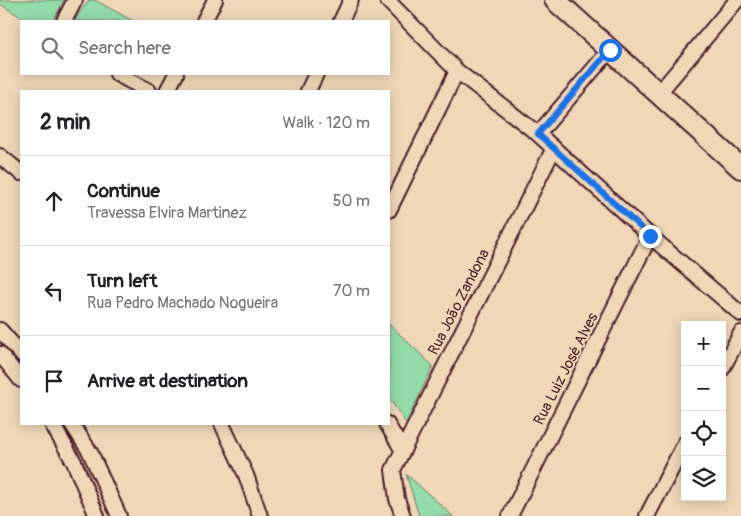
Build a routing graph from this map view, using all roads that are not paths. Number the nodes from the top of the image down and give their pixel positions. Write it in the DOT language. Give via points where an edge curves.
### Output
graph roads {
  1 [pos="75,0"];
  2 [pos="215,0"];
  3 [pos="351,0"];
  4 [pos="387,0"];
  5 [pos="555,0"];
  6 [pos="737,0"];
  7 [pos="65,20"];
  8 [pos="205,20"];
  9 [pos="341,20"];
  10 [pos="610,50"];
  11 [pos="457,71"];
  12 [pos="120,75"];
  13 [pos="175,75"];
  14 [pos="316,75"];
  15 [pos="147,90"];
  16 [pos="168,90"];
  17 [pos="308,90"];
  18 [pos="659,93"];
  19 [pos="538,134"];
  20 [pos="554,148"];
  21 [pos="0,156"];
  22 [pos="741,168"];
  23 [pos="20,172"];
  24 [pos="390,208"];
  25 [pos="650,236"];
  26 [pos="741,314"];
  27 [pos="0,330"];
  28 [pos="741,333"];
  29 [pos="20,353"];
  30 [pos="0,354"];
  31 [pos="724,366"];
  32 [pos="20,379"];
  33 [pos="53,425"];
  34 [pos="73,425"];
  35 [pos="222,425"];
  36 [pos="388,425"];
  37 [pos="403,451"];
  38 [pos="681,451"];
  39 [pos="98,516"];
  40 [pos="119,516"];
  41 [pos="260,516"];
  42 [pos="402,516"];
  43 [pos="510,516"];
  44 [pos="647,516"];
  1 -- 7 [label="street"];
  2 -- 8 [label="street"];
  3 -- 9 [label="street"];
  4 -- 11 [label="street"];
  5 -- 10 [label="street"];
  6 -- 18 [label="street"];
  10 -- 18 [label="street"];
  10 -- 19 [label="street"];
  11 -- 19 [label="street"];
  11 -- 24 [label="street"];
  12 -- 15 [label="street"];
  13 -- 16 [label="street"];
  14 -- 17 [label="street"];
  18 -- 22 [label="street"];
  19 -- 20 [label="street"];
  20 -- 25 [label="street"];
  20 -- 37 [label="street, Rua João Zandona"];
  21 -- 23 [label="street"];
  25 -- 26 [label="street"];
  25 -- 43 [label="street, Rua Luiz José Alves"];
  27 -- 29 [label="street"];
  28 -- 31 [label="street"];
  30 -- 32 [label="street"];
  33 -- 39 [label="street" via="74,462"];
  34 -- 40 [label="street" via="90,452"];
  35 -- 41 [label="street" via="246,474"];
  36 -- 37 [label="street"];
  37 -- 42 [label="street, Rua João Zandona" via="393,470"];
  38 -- 44 [label="street"];
}
